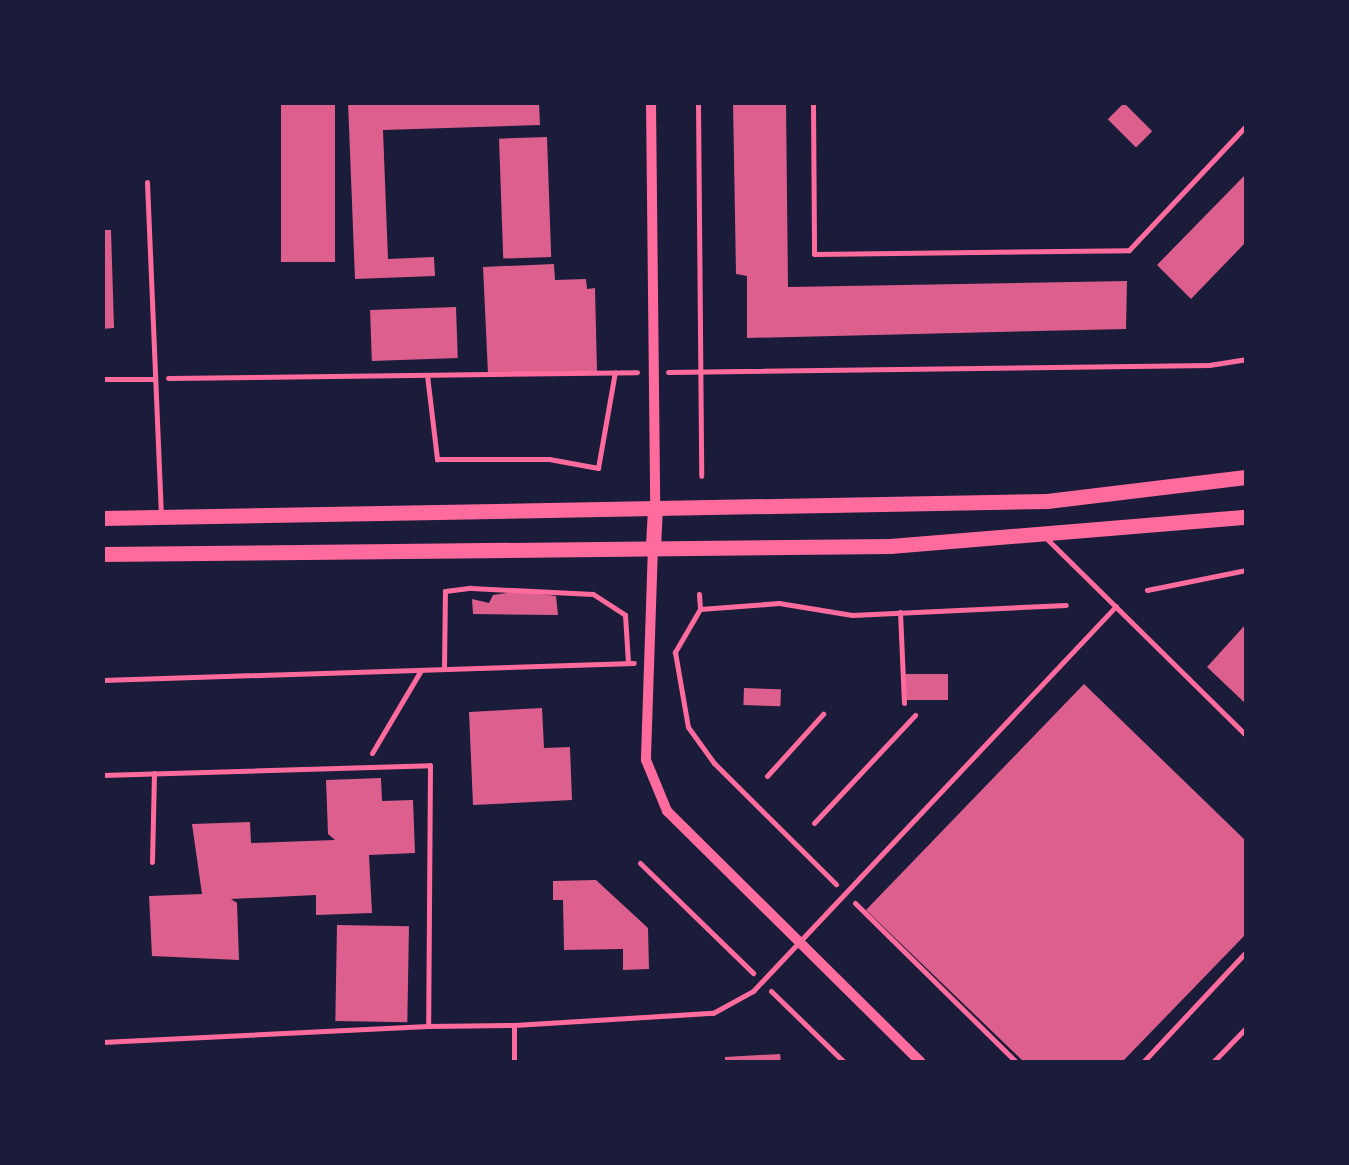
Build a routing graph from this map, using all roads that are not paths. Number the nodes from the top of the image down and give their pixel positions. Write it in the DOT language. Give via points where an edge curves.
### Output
graph roads {
  1 [pos="652,102"];
  2 [pos="813,102"];
  3 [pos="1246,126"];
  4 [pos="147,182"];
  5 [pos="155,378"];
  6 [pos="102,379"];
  7 [pos="1246,477"];
  8 [pos="655,510"];
  9 [pos="102,518"];
  10 [pos="161,518"];
  11 [pos="1246,518"];
  12 [pos="1046,537"];
  13 [pos="653,546"];
  14 [pos="102,554"];
  15 [pos="1116,606"];
  16 [pos="823,714"];
  17 [pos="915,714"];
  18 [pos="1246,735"];
  19 [pos="154,773"];
  20 [pos="102,775"];
  21 [pos="767,776"];
  22 [pos="814,824"];
  23 [pos="152,862"];
  24 [pos="798,941"];
  25 [pos="1246,952"];
  26 [pos="514,1025"];
  27 [pos="428,1026"];
  28 [pos="102,1042"];
  29 [pos="514,1062"];
  30 [pos="921,1062"];
  31 [pos="1143,1062"];
  1 -- 8 [label="street"];
  2 -- 3 [label="lane" via="814,254 1129,250"];
  4 -- 5 [label="lane"];
  5 -- 6 [label="lane"];
  5 -- 10 [label="lane"];
  7 -- 8 [label="main road" via="1047,501"];
  8 -- 10 [label="main road"];
  8 -- 13 [label="main road"];
  9 -- 10 [label="main road"];
  11 -- 12 [label="main road"];
  12 -- 13 [label="main road"];
  12 -- 15 [label="lane"];
  13 -- 14 [label="main road"];
  13 -- 24 [label="street" via="646,760 667,812"];
  15 -- 18 [label="lane"];
  15 -- 24 [label="lane"];
  16 -- 21 [label="lane"];
  17 -- 22 [label="lane"];
  19 -- 20 [label="lane"];
  19 -- 23 [label="lane"];
  19 -- 27 [label="lane" via="430,765"];
  24 -- 26 [label="lane" via="762,982 713,1012"];
  24 -- 30 [label="street"];
  25 -- 31 [label="lane"];
  26 -- 27 [label="lane"];
  26 -- 29 [label="lane"];
  27 -- 28 [label="lane"];
}
